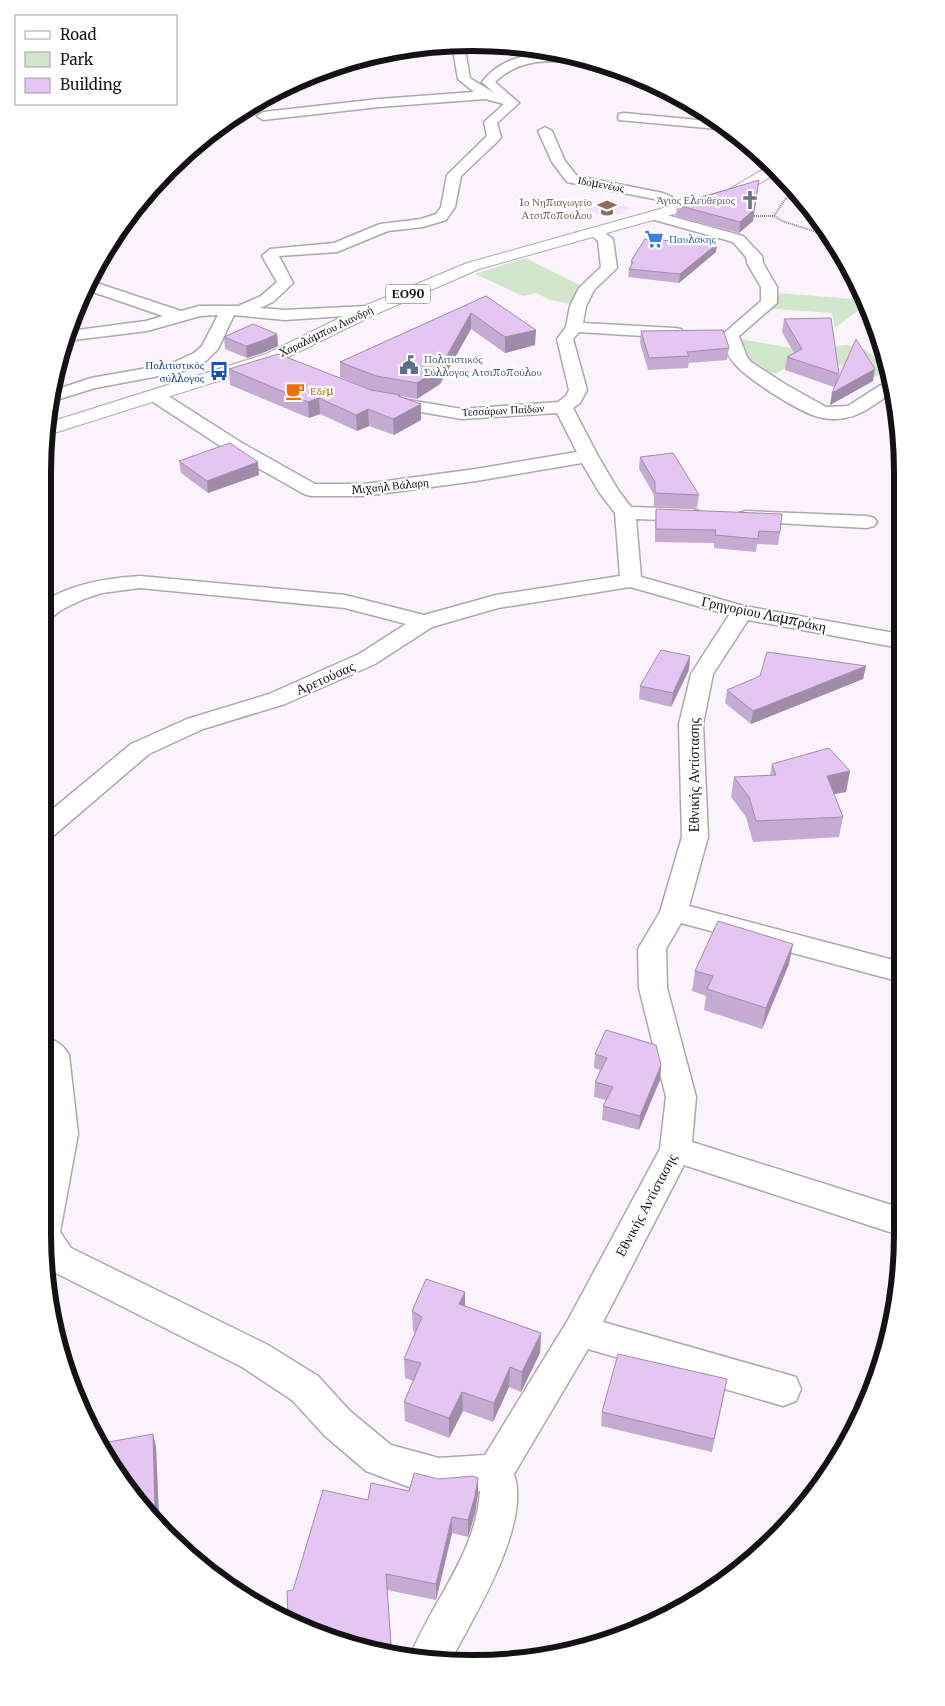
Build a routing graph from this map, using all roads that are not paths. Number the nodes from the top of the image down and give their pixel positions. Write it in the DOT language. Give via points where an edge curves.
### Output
graph roads {
  1 [pos="459,51"];
  2 [pos="550,58"];
  3 [pos="486,95"];
  4 [pos="513,103"];
  5 [pos="263,116"];
  6 [pos="624,117"];
  7 [pos="712,126"];
  8 [pos="545,131"];
  9 [pos="768,173"];
  10 [pos="683,207"];
  11 [pos="656,216"];
  12 [pos="596,233"];
  13 [pos="95,287"];
  14 [pos="368,310"];
  15 [pos="234,311"];
  16 [pos="179,316"];
  17 [pos="574,327"];
  18 [pos="691,333"];
  19 [pos="710,334"];
  20 [pos="75,335"];
  21 [pos="730,335"];
  22 [pos="272,358"];
  23 [pos="290,366"];
  24 [pos="886,389"];
  25 [pos="58,394"];
  26 [pos="156,396"];
  27 [pos="372,399"];
  28 [pos="563,407"];
  29 [pos="54,428"];
  30 [pos="588,456"];
  31 [pos="625,512"];
  32 [pos="867,522"];
  33 [pos="631,581"];
  34 [pos="51,607"];
  35 [pos="742,612"];
  36 [pos="424,622"];
  37 [pos="894,640"];
  38 [pos="51,824"];
  39 [pos="674,912"];
  40 [pos="894,970"];
  41 [pos="51,1053"];
  42 [pos="676,1150"];
  43 [pos="51,1192"];
  44 [pos="894,1219"];
  45 [pos="51,1247"];
  46 [pos="580,1331"];
  47 [pos="783,1389"];
  48 [pos="495,1472"];
  49 [pos="433,1653"];
  1 -- 3 [label="street" via="464,79"];
  2 -- 4 [label="street" via="522,59 495,74 488,82"];
  3 -- 4 [label="street"];
  3 -- 5 [label="street"];
  4 -- 15 [label="street" via="490,122 494,137 454,175 448,207 442,217 423,223 385,226 337,247 275,252 270,256 285,283 267,299"];
  6 -- 7 [label="street"];
  8 -- 10 [label="street, Ιδομενέως" via="559,162 572,179 658,196"];
  9 -- 10 [label="main road, Χαραλάμπου Λιανδρή / ΕΟ90" via="733,193"];
  10 -- 11 [label="main road, Χαραλάμπου Λιανδρή / ΕΟ90"];
  11 -- 12 [label="main road, Χαραλάμπου Λιανδρή / ΕΟ90"];
  11 -- 21 [label="street" via="738,239 754,256 769,287 769,303"];
  12 -- 14 [label="main road, Χαραλάμπου Λιανδρή / ΕΟ90" via="474,266"];
  12 -- 17 [label="street, Τεσσάρων Παίδων" via="605,239 609,268 587,288 578,306"];
  13 -- 16 [label="street"];
  14 -- 15 [label="street" via="284,316"];
  14 -- 22 [label="main road, Χαραλάμπου Λιανδρή / ΕΟ90"];
  15 -- 16 [label="street" via="199,311"];
  15 -- 25 [label="street" via="200,357 174,368 91,382"];
  16 -- 20 [label="street" via="147,326"];
  17 -- 18 [label="street"];
  17 -- 28 [label="street, Τεσσάρων Παίδων" via="565,339 578,390 574,399"];
  19 -- 21 [label="street"];
  21 -- 24 [label="street" via="740,360 753,372 821,412 847,412 864,405"];
  22 -- 23 [label="street"];
  22 -- 26 [label="main road, Χαραλάμπου Λιανδρή / ΕΟ90"];
  26 -- 29 [label="main road, Χαραλάμπου Λιανδρή / ΕΟ90"];
  26 -- 30 [label="street, Μιχαήλ Βάλαρη" via="311,490 364,490"];
  27 -- 28 [label="street, Τεσσάρων Παίδων" via="462,414"];
  28 -- 30 [label="street, Τεσσάρων Παίδων"];
  30 -- 31 [label="street, Τεσσάρων Παίδων"];
  31 -- 32 [label="street"];
  31 -- 33 [label="street"];
  33 -- 35 [label="street, Γρηγορίου Λαμπράκη"];
  33 -- 36 [label="street, Αρετούσας" via="496,602"];
  34 -- 36 [label="street" via="72,596 111,586 148,582 345,602"];
  35 -- 37 [label="street, Γρηγορίου Λαμπράκη"];
  35 -- 39 [label="street, Εθνικής Αντίστασης" via="702,674 691,724 695,837"];
  36 -- 38 [label="street, Αρετούσας" via="367,659 277,698 195,724 140,749"];
  39 -- 40 [label="street"];
  39 -- 42 [label="street, Εθνικής Αντίστασης" via="652,949 653,988 680,1097"];
  41 -- 43 [label="street" via="54,1055 62,1134"];
  42 -- 44 [label="street"];
  42 -- 46 [label="street, Εθνικής Αντίστασης"];
  45 -- 48 [label="street" via="59,1258 255,1356 306,1388 337,1423 379,1458 439,1476"];
  46 -- 47 [label="street"];
  46 -- 48 [label="street, Εθνικής Αντίστασης"];
  48 -- 49 [label="street" via="500,1491 487,1548"];
}
